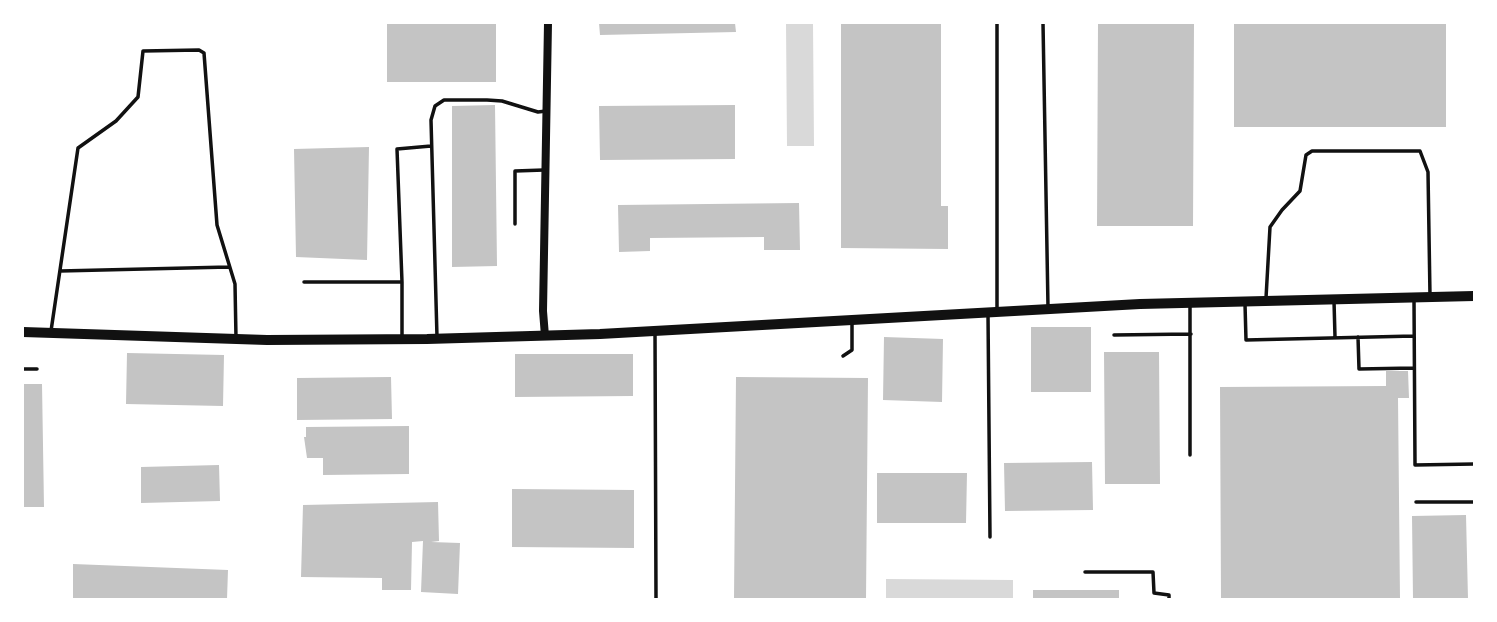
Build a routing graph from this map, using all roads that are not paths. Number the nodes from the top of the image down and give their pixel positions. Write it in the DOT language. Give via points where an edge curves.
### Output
graph roads {
  1 [pos="548,23"];
  2 [pos="997,23"];
  3 [pos="1043,23"];
  4 [pos="548,111"];
  5 [pos="431,146"];
  6 [pos="546,170"];
  7 [pos="515,224"];
  8 [pos="230,267"];
  9 [pos="60,271"];
  10 [pos="303,282"];
  11 [pos="402,282"];
  12 [pos="1474,296"];
  13 [pos="1414,298"];
  14 [pos="1430,298"];
  15 [pos="1334,299"];
  16 [pos="1245,300"];
  17 [pos="1266,300"];
  18 [pos="1190,302"];
  19 [pos="1048,309"];
  20 [pos="993,312"];
  21 [pos="852,320"];
  22 [pos="655,331"];
  23 [pos="23,332"];
  24 [pos="51,333"];
  25 [pos="1191,334"];
  26 [pos="1114,335"];
  27 [pos="545,336"];
  28 [pos="1414,336"];
  29 [pos="1335,337"];
  30 [pos="1358,337"];
  31 [pos="236,339"];
  32 [pos="402,339"];
  33 [pos="437,339"];
  34 [pos="843,356"];
  35 [pos="1415,368"];
  36 [pos="23,369"];
  37 [pos="37,369"];
  38 [pos="1190,455"];
  39 [pos="1474,464"];
  40 [pos="1416,502"];
  41 [pos="1474,502"];
  42 [pos="990,537"];
  43 [pos="1086,572"];
  44 [pos="656,599"];
  45 [pos="1169,599"];
  1 -- 4 [label="street"];
  2 -- 20 [label="lane"];
  3 -- 19 [label="lane"];
  4 -- 5 [label="lane" via="502,101 444,100 435,106 431,120"];
  4 -- 6 [label="street"];
  5 -- 11 [label="lane" via="397,149"];
  5 -- 33 [label="lane"];
  6 -- 7 [label="lane" via="515,171"];
  6 -- 27 [label="street"];
  8 -- 9 [label="lane"];
  8 -- 9 [label="lane" via="217,225 204,53 143,51 138,97 116,121 78,148"];
  8 -- 31 [label="lane" via="235,284"];
  9 -- 24 [label="lane"];
  10 -- 11 [label="lane"];
  11 -- 32 [label="lane"];
  12 -- 14 [label="main road"];
  13 -- 14 [label="main road"];
  13 -- 15 [label="main road"];
  13 -- 28 [label="lane"];
  14 -- 17 [label="lane" via="1428,172 1420,151 1312,151 1306,155 1300,191 1270,227"];
  15 -- 17 [label="main road"];
  15 -- 29 [label="lane"];
  16 -- 17 [label="main road"];
  16 -- 18 [label="main road"];
  16 -- 29 [label="lane" via="1246,340"];
  18 -- 19 [label="main road"];
  18 -- 25 [label="lane"];
  19 -- 20 [label="main road"];
  20 -- 21 [label="main road"];
  20 -- 42 [label="lane"];
  21 -- 22 [label="main road"];
  21 -- 34 [label="lane" via="852,351"];
  22 -- 27 [label="main road"];
  22 -- 44 [label="lane"];
  23 -- 24 [label="main road"];
  24 -- 31 [label="main road"];
  25 -- 26 [label="lane"];
  25 -- 38 [label="lane"];
  27 -- 33 [label="main road"];
  28 -- 30 [label="lane"];
  28 -- 35 [label="lane"];
  29 -- 30 [label="lane"];
  30 -- 35 [label="lane" via="1359,369"];
  31 -- 32 [label="main road"];
  32 -- 33 [label="main road"];
  35 -- 39 [label="lane" via="1415,465"];
  36 -- 37 [label="lane"];
  40 -- 41 [label="lane"];
  43 -- 45 [label="lane" via="1153,572 1154,593 1169,595"];
}
